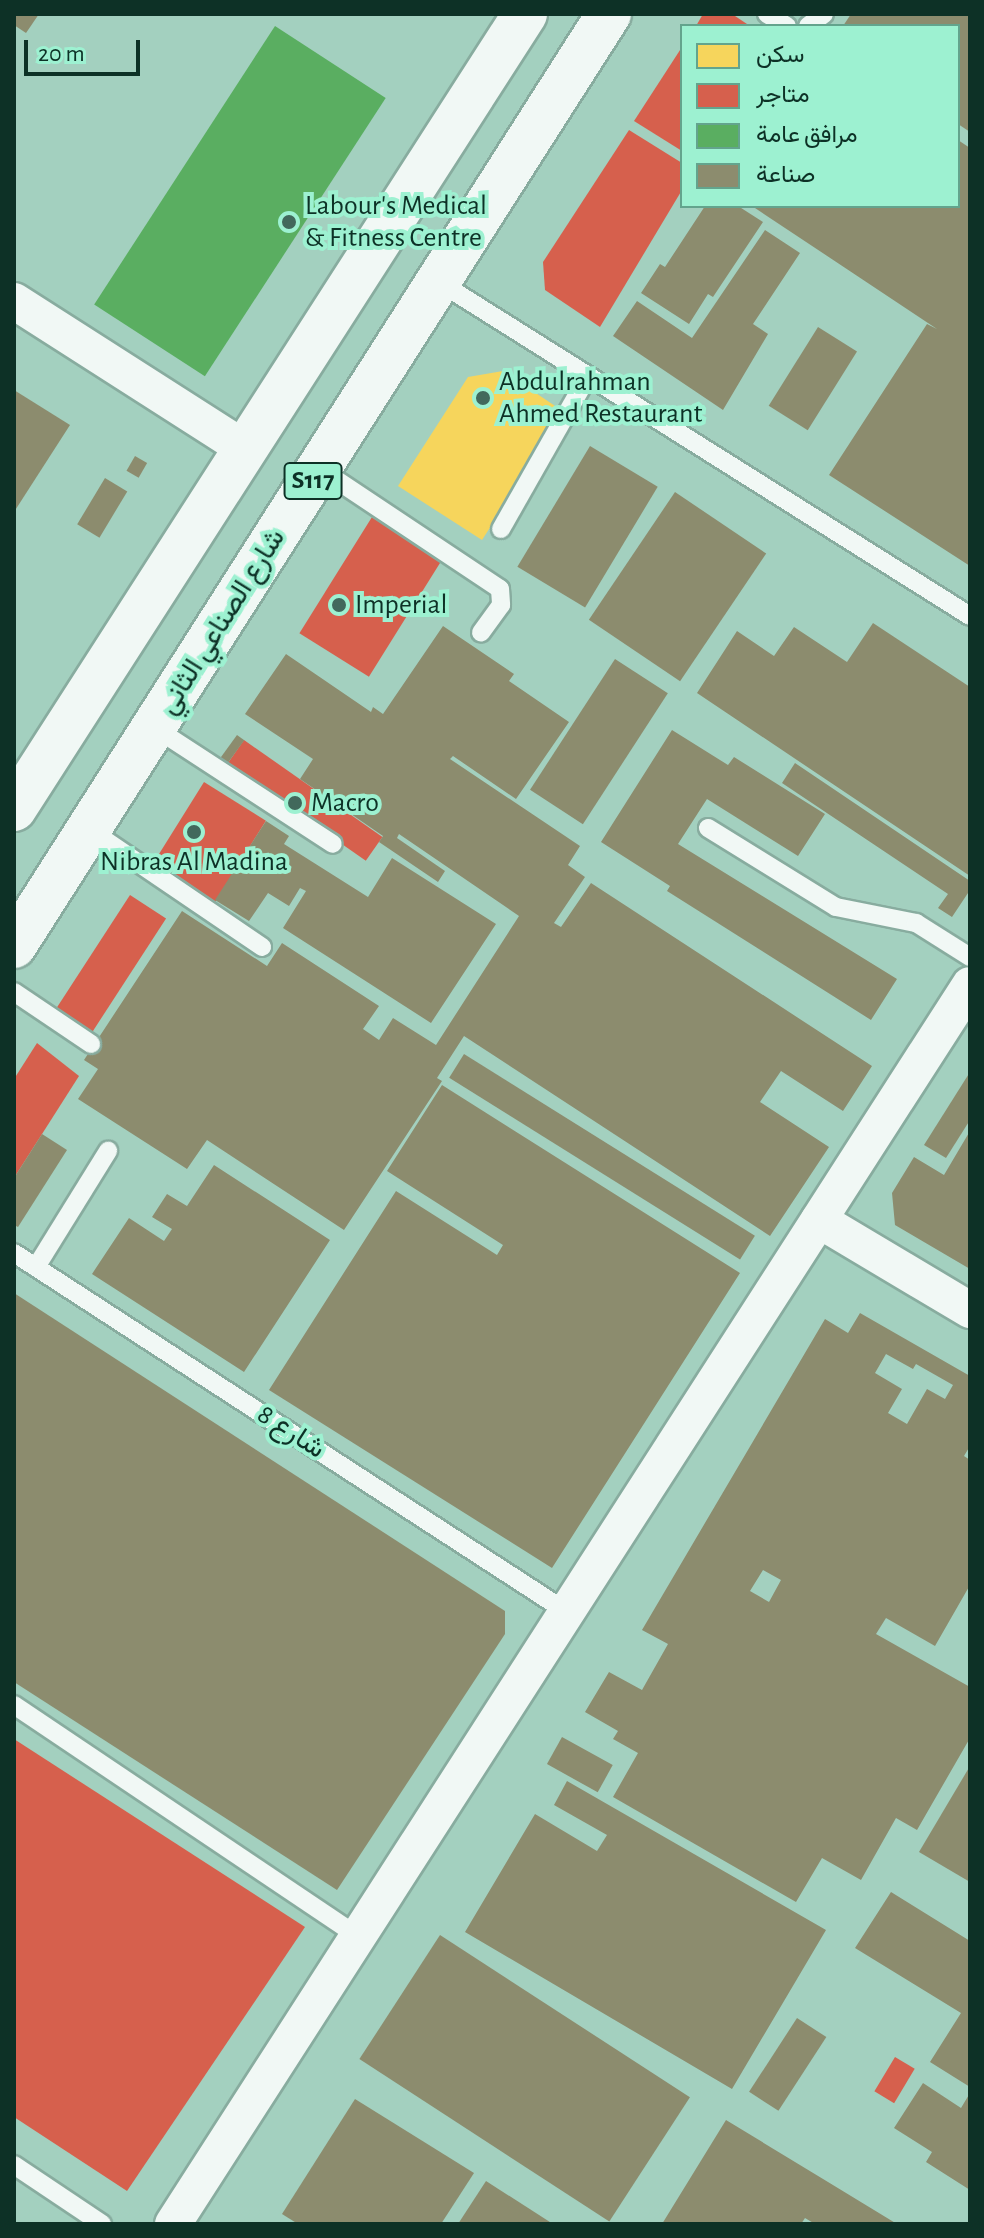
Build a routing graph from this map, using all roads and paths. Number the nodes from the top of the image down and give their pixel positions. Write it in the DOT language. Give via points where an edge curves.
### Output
graph roads {
  1 [pos="525,14"];
  2 [pos="609,14"];
  3 [pos="439,282"];
  4 [pos="14,301"];
  5 [pos="588,376"];
  6 [pos="247,450"];
  7 [pos="320,469"];
  8 [pos="501,529"];
  9 [pos="970,616"];
  10 [pos="481,633"];
  11 [pos="155,728"];
  12 [pos="14,809"];
  13 [pos="708,828"];
  14 [pos="90,830"];
  15 [pos="333,844"];
  16 [pos="14,946"];
  17 [pos="262,947"];
  18 [pos="970,957"];
  19 [pos="970,985"];
  20 [pos="14,992"];
  21 [pos="91,1044"];
  22 [pos="108,1151"];
  23 [pos="819,1220"];
  24 [pos="14,1253"];
  25 [pos="36,1267"];
  26 [pos="970,1310"];
  27 [pos="567,1612"];
  28 [pos="16,1710"];
  29 [pos="358,1936"];
  30 [pos="14,2165"];
  31 [pos="102,2224"];
  32 [pos="173,2224"];
  1 -- 6 [label="main road, S117"];
  2 -- 3 [label="main road, شارع الصناعي الثاني / S117"];
  3 -- 5 [label="lane"];
  3 -- 7 [label="main road, شارع الصناعي الثاني / S117"];
  4 -- 6 [label="street"];
  5 -- 8 [label="lane"];
  5 -- 9 [label="lane"];
  6 -- 12 [label="main road, S117"];
  7 -- 10 [label="lane" via="500,589 501,605"];
  7 -- 11 [label="main road, شارع الصناعي الثاني / S117"];
  11 -- 14 [label="main road, شارع الصناعي الثاني / S117"];
  11 -- 15 [label="lane"];
  13 -- 18 [label="lane" via="836,907 916,923"];
  14 -- 16 [label="main road, شارع الصناعي الثاني / S117"];
  14 -- 17 [label="lane"];
  19 -- 23 [label="street"];
  20 -- 21 [label="lane"];
  22 -- 25 [label="lane"];
  23 -- 26 [label="street"];
  23 -- 27 [label="street"];
  24 -- 25 [label="lane, شارع 8"];
  25 -- 27 [label="lane, شارع 8"];
  27 -- 29 [label="street"];
  28 -- 29 [label="lane"];
  29 -- 32 [label="street"];
  30 -- 31 [label="lane"];
}
